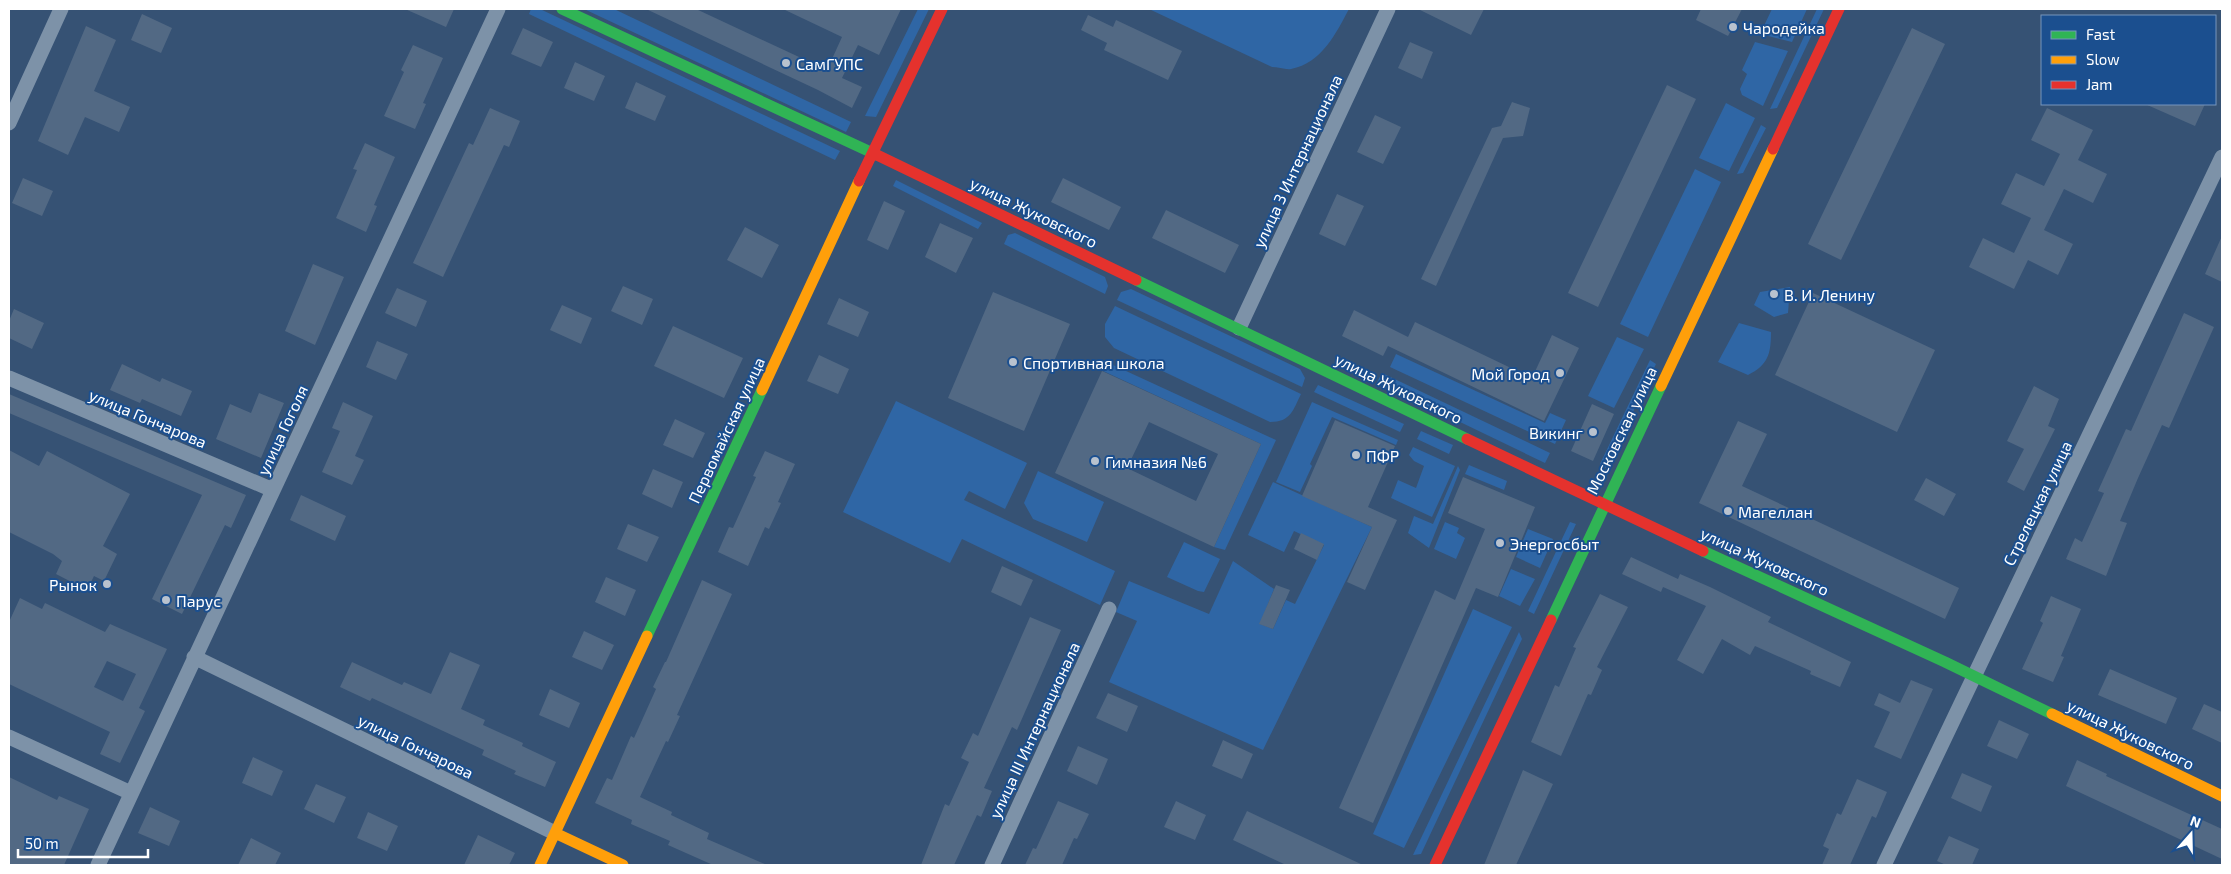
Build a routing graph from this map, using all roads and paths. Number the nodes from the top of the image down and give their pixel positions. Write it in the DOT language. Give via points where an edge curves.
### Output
graph roads {
  1 [pos="61,9"];
  2 [pos="498,9"];
  3 [pos="562,9"];
  4 [pos="942,9"];
  5 [pos="1388,9"];
  6 [pos="1839,9"];
  7 [pos="9,123"];
  8 [pos="873,153"];
  9 [pos="2222,158"];
  10 [pos="1238,328"];
  11 [pos="9,378"];
  12 [pos="273,490"];
  13 [pos="1604,505"];
  14 [pos="1109,609"];
  15 [pos="194,657"];
  16 [pos="1973,675"];
  17 [pos="9,737"];
  18 [pos="132,792"];
  19 [pos="2222,796"];
  20 [pos="555,833"];
  21 [pos="98,865"];
  22 [pos="540,865"];
  23 [pos="623,865"];
  24 [pos="992,865"];
  25 [pos="1435,865"];
  26 [pos="1884,865"];
  1 -- 7 [label="street"];
  2 -- 12 [label="street, улица Гоголя"];
  3 -- 8 [label="street, улица Жуковского"];
  4 -- 8 [label="street, Первомайская улица"];
  5 -- 10 [label="street, улица 3 Интернационала"];
  6 -- 13 [label="street, Московская улица"];
  8 -- 10 [label="street, улица Жуковского"];
  8 -- 20 [label="street, Первомайская улица"];
  9 -- 16 [label="street, Стрелецкая улица"];
  10 -- 13 [label="street, улица Жуковского"];
  11 -- 12 [label="street, улица Гончарова"];
  12 -- 15 [label="street, улица Гоголя"];
  13 -- 16 [label="street, улица Жуковского"];
  13 -- 25 [label="street, Московская улица"];
  14 -- 24 [label="street, улица III Интернационала"];
  15 -- 18 [label="street, улица Гоголя"];
  15 -- 20 [label="street, улица Гончарова"];
  16 -- 19 [label="street, улица Жуковского"];
  16 -- 26 [label="street, Стрелецкая улица"];
  17 -- 18 [label="street"];
  18 -- 21 [label="street, улица Гоголя"];
  20 -- 22 [label="street, Первомайская улица"];
  20 -- 23 [label="street, улица Гончарова"];
}
